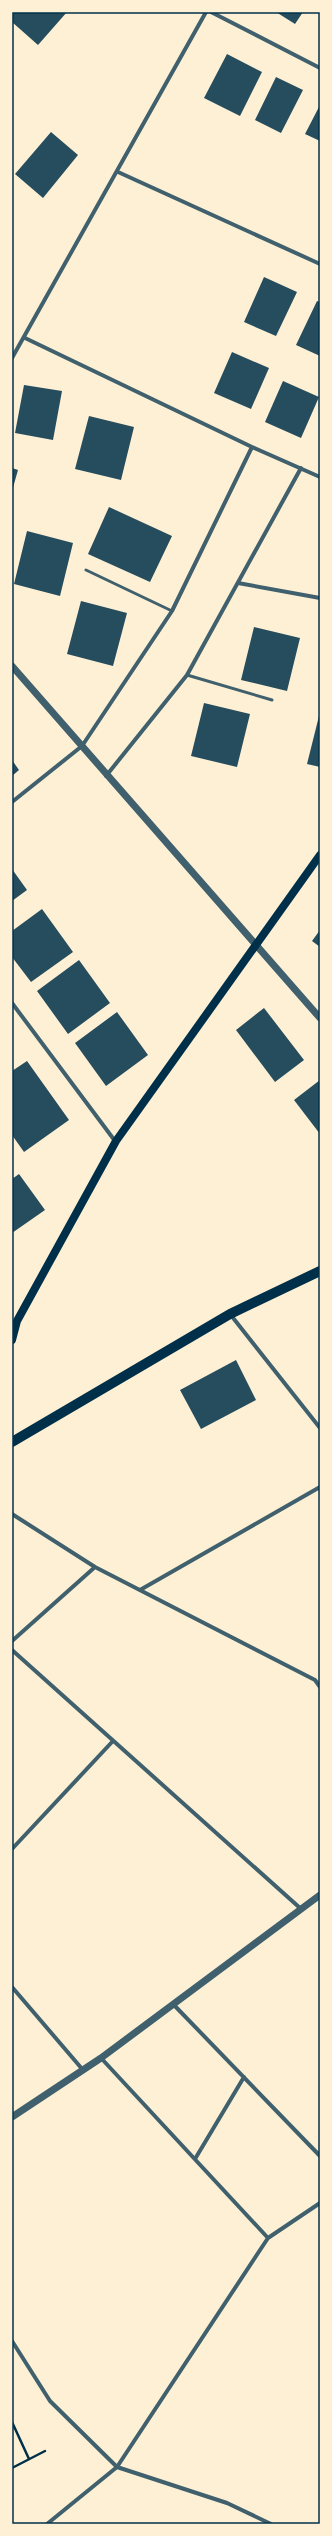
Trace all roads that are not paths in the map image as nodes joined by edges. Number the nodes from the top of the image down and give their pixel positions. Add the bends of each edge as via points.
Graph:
1 (206, 12) edge
2 (211, 12) edge
3 (320, 68) edge
4 (118, 172) junction
5 (320, 264) edge
6 (25, 338) junction
7 (12, 358) edge
8 (252, 447) junction
9 (300, 468) junction
10 (320, 476) edge
11 (86, 570) dead end
12 (238, 583) junction
13 (320, 598) edge
14 (172, 611) junction
15 (12, 666) edge
16 (187, 675) junction
17 (272, 700) dead end
18 (82, 746) junction
19 (106, 776) junction
20 (12, 802) edge
21 (320, 856) edge
22 (256, 946) junction
23 (12, 1003) edge
24 (320, 1018) edge
25 (116, 1141) junction
26 (320, 1271) edge
27 (230, 1314) junction
28 (15, 1318) edge
29 (12, 1340) edge
30 (320, 1428) edge
31 (12, 1442) edge
32 (320, 1488) edge
33 (12, 1514) edge
34 (95, 1567) junction
35 (140, 1590) junction
36 (12, 1641) edge
37 (12, 1650) edge
38 (320, 1687) edge
39 (112, 1742) junction
40 (12, 1849) edge
41 (320, 1895) edge
42 (300, 1908) junction
43 (12, 1987) edge
44 (173, 2004) junction
45 (101, 2058) junction
46 (83, 2070) junction
47 (244, 2077) junction
48 (12, 2117) edge
49 (320, 2156) edge
50 (195, 2159) junction
51 (320, 2203) edge
52 (268, 2238) junction
53 (12, 2341) edge
54 (117, 2467) junction
55 (48, 2524) edge
56 (271, 2524) edge

1 - 4 street
2 - 3 street
4 - 5 street
4 - 6 street
6 - 7 street
6 - 8 street
8 - 9 street
8 - 14 street
9 - 10 street
9 - 12 street
11 - 14 lane
12 - 13 street
12 - 16 street
14 - 18 street
15 - 18 street
16 - 17 lane
16 - 19 street
18 - 19 street
18 - 20 street
19 - 22 street
21 - 22 main road
22 - 24 street
22 - 25 main road
23 - 25 street
25 - 28 main road
26 - 27 main road
27 - 30 street
27 - 31 main road
28 - 29 main road
32 - 35 street
33 - 34 street
34 - 35 street
34 - 36 street
35 - 38 street via 315,1680
37 - 39 street
39 - 40 street
39 - 42 street
41 - 42 street
42 - 44 street
43 - 46 street
44 - 45 street
44 - 47 street
45 - 46 street
45 - 50 street
46 - 48 street
47 - 49 street
47 - 50 street
50 - 52 street
51 - 52 street
52 - 54 street
53 - 54 street via 50,2401
54 - 55 street
54 - 56 street via 227,2503

